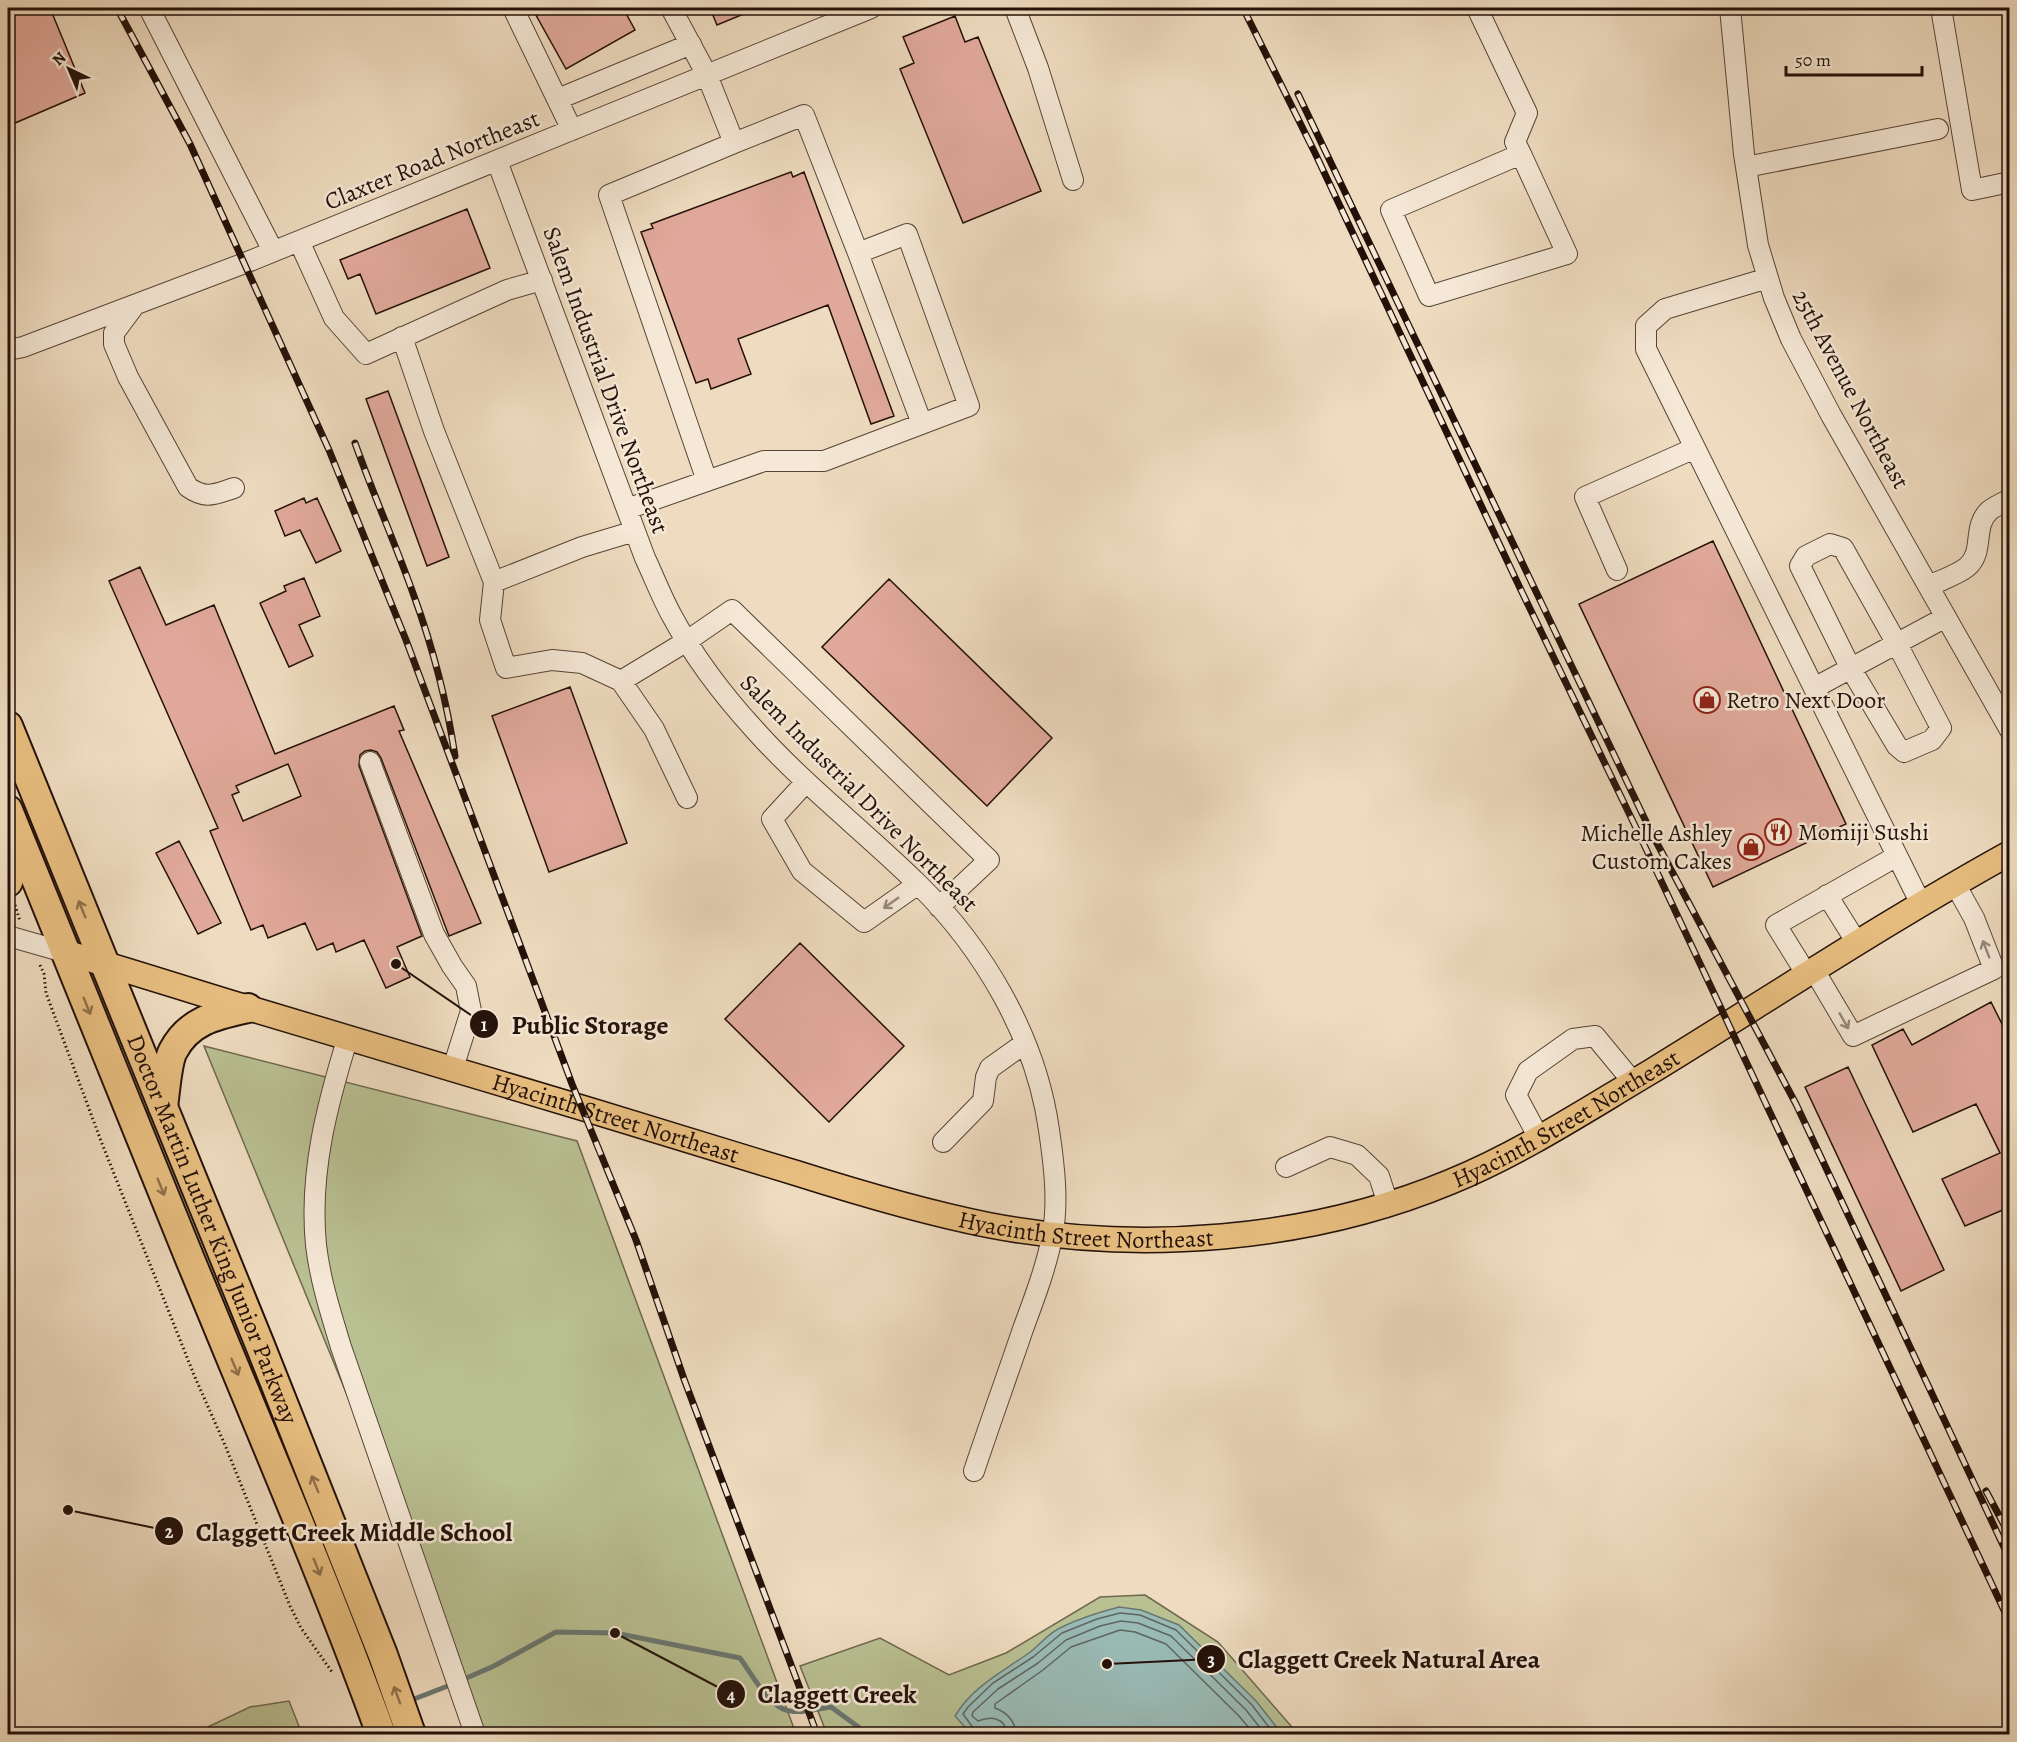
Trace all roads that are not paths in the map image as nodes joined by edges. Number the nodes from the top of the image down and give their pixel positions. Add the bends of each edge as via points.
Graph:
1 (149, 8) edge
2 (513, 8) edge
3 (670, 8) edge
4 (866, 8) edge
5 (1015, 8) edge
6 (1477, 8) edge
7 (1730, 8) edge
8 (1941, 8) edge
9 (691, 44) junction
10 (707, 75) junction
11 (558, 99) junction
12 (1938, 129) dead end
13 (572, 130) junction
14 (734, 143) junction
15 (1521, 154) junction
16 (497, 160) junction
17 (1746, 167) junction
18 (1073, 180) dead end
19 (2010, 182) edge
20 (299, 241) junction
21 (273, 251) junction
22 (858, 253) junction
23 (1768, 279) junction
24 (542, 280) junction
25 (135, 305) junction
26 (402, 338) junction
27 (8, 350) edge
28 (922, 424) junction
29 (1695, 448) junction
30 (707, 481) junction
31 (234, 488) dead end
32 (2010, 499) edge
33 (627, 509) junction
34 (635, 531) junction
35 (1617, 570) dead end
36 (494, 582) junction
37 (1929, 586) junction
38 (1946, 617) junction
39 (687, 641) junction
40 (1897, 644) junction
41 (1851, 669) junction
42 (621, 681) junction
43 (1814, 688) junction
44 (8, 726) edge
45 (2010, 730) edge
46 (370, 762) dead end
47 (806, 782) junction
48 (687, 798) dead end
49 (8, 810) edge
50 (19, 838) junction
51 (2010, 853) edge
52 (1897, 855) junction
53 (918, 884) junction
54 (1955, 884) junction
55 (10, 890) edge
56 (1827, 895) junction
57 (1921, 904) junction
58 (939, 907) junction
59 (8, 936) edge
60 (1857, 943) junction
61 (64, 952) junction
62 (104, 963) junction
63 (1810, 973) junction
64 (248, 1008) junction
65 (348, 1037) junction
66 (1025, 1043) junction
67 (453, 1068) junction
68 (1632, 1082) junction
69 (163, 1107) junction
70 (1539, 1138) junction
71 (943, 1142) dead end
72 (1286, 1167) dead end
73 (1388, 1204) junction
74 (1053, 1235) junction
75 (974, 1471) dead end
76 (381, 1734) edge
77 (411, 1734) edge
78 (475, 1734) edge

1 - 21 street
2 - 11 street
3 - 9 street
4 - 10 street, Claxter Road Northeast
5 - 18 street
6 - 15 street via 1527,113 1515,142
7 - 17 street, 25th Avenue Northeast
8 - 19 street via 1972,190
9 - 10 street
9 - 11 street
10 - 13 street, Claxter Road Northeast
10 - 14 street
11 - 13 street
12 - 17 street
13 - 16 street, Claxter Road Northeast
14 - 22 street via 804,115
14 - 30 street via 609,195
15 - 15 street via 1566,254 1429,296 1391,210
16 - 20 street, Claxter Road Northeast
16 - 24 street, Salem Industrial Drive Northeast
17 - 23 street, 25th Avenue Northeast via 1758,244
20 - 21 street, Claxter Road Northeast
20 - 26 street via 334,318 366,354
21 - 25 street, Claxter Road Northeast
22 - 28 street
22 - 28 street via 907,234 969,406
23 - 29 street via 1665,309 1646,326 1646,349
23 - 37 street, 25th Avenue Northeast via 1791,339 1830,415
24 - 26 street via 507,290
24 - 33 street, Salem Industrial Drive Northeast
25 - 27 street, Claxter Road Northeast
25 - 31 street via 114,333 114,344 188,487 198,494 211,495
26 - 36 street
28 - 30 street via 824,461 764,460
29 - 35 street via 1585,497
29 - 43 street
30 - 33 street
32 - 37 street via 1984,517 1979,528 1978,552 1967,567
33 - 34 street, Salem Industrial Drive Northeast
34 - 36 street
34 - 39 street, Salem Industrial Drive Northeast
36 - 42 street via 490,620 506,668 552,660 582,663
37 - 38 street, 25th Avenue Northeast
38 - 40 street
38 - 45 street, 25th Avenue Northeast
39 - 42 street
39 - 47 street, Salem Industrial Drive Northeast via 719,689
39 - 58 street via 732,610 988,860
40 - 41 street
40 - 41 street via 1941,728 1932,740 1904,752 1897,746
40 - 41 street via 1843,548 1830,544 1806,556 1800,566
41 - 43 street
42 - 48 street via 654,729
43 - 52 street
62 -> 44 highway, Doctor Martin Luther King Junior Parkway
46 - 67 street via 434,934 466,986 471,1011
47 - 53 street, Salem Industrial Drive Northeast
53 -> 47 street via 864,922 802,871 772,819
49 - 50 highway, Doctor Martin Luther King Junior Parkway
50 - 55 highway
50 - 61 highway, Doctor Martin Luther King Junior Parkway
51 - 54 main road, Hyacinth Street Northeast
52 - 56 street
52 - 57 street
53 - 58 street, Salem Industrial Drive Northeast
54 - 57 main road, Hyacinth Street Northeast
63 -> 54 street via 1853,1036 1994,969 1974,918
56 - 60 street
56 - 63 street via 1776,925
57 - 60 main road, Hyacinth Street Northeast
58 - 66 street, Salem Industrial Drive Northeast via 1000,990
59 - 61 street
60 - 63 main road, Hyacinth Street Northeast
61 - 62 main road, Hyacinth Street Northeast
61 -> 76 highway, Doctor Martin Luther King Junior Parkway via 296,1512 345,1669
62 - 64 main road, Hyacinth Street Northeast
62 - 69 highway, Doctor Martin Luther King Junior Parkway
63 - 68 main road, Hyacinth Street Northeast
64 - 65 main road, Hyacinth Street Northeast
64 - 69 highway via 208,1017 187,1031 172,1052
65 - 67 main road, Hyacinth Street Northeast
65 - 78 street via 320,1141 314,1199 316,1246 341,1347
66 - 71 street via 990,1068 983,1101
66 - 74 street, Salem Industrial Drive Northeast via 1040,1085 1048,1127 1055,1191
67 - 74 main road, Hyacinth Street Northeast via 868,1196 990,1226
68 - 70 main road, Hyacinth Street Northeast
68 - 70 street via 1595,1036 1573,1039 1528,1071 1516,1095
77 -> 69 highway, Doctor Martin Luther King Junior Parkway via 383,1655
70 - 73 main road, Hyacinth Street Northeast via 1449,1183
72 - 73 street via 1330,1147 1357,1155 1379,1176
73 - 74 main road, Hyacinth Street Northeast via 1334,1219 1225,1237 1176,1240
74 - 75 street, Salem Industrial Drive Northeast

